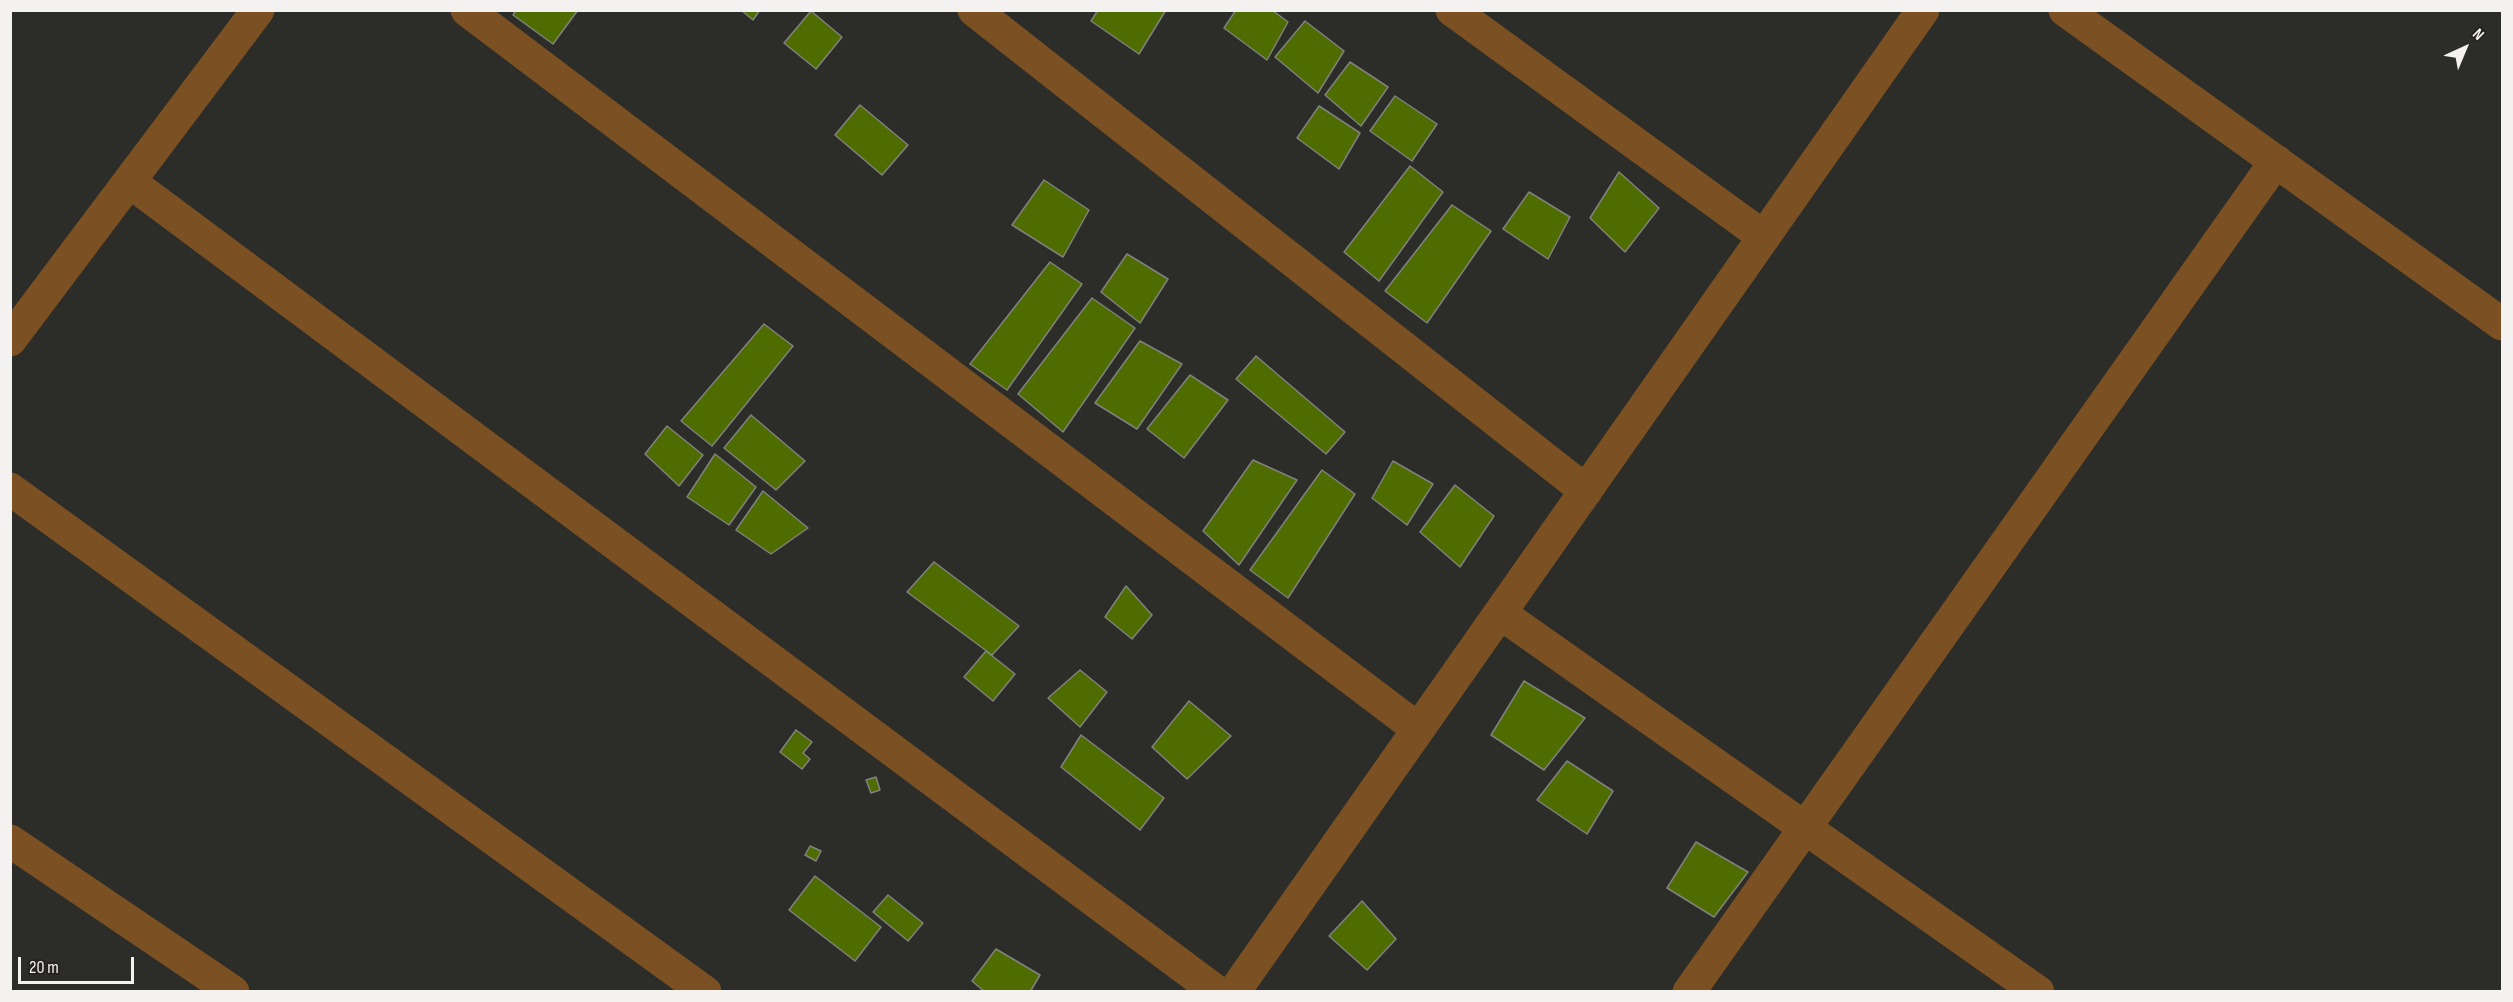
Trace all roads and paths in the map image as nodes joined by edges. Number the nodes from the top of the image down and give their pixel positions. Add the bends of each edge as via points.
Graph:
1 (258, 10) edge
2 (467, 10) edge
3 (974, 10) edge
4 (1452, 10) edge
5 (1923, 10) edge
6 (2065, 10) edge
7 (2276, 161) junction
8 (130, 182) junction
9 (1764, 237) junction
10 (2502, 324) edge
11 (10, 340) edge
12 (10, 489) edge
13 (1586, 491) junction
14 (1500, 613) junction
15 (1418, 729) junction
16 (1805, 828) junction
17 (13, 847) edge
18 (233, 992) edge
19 (705, 992) edge
20 (1217, 992) edge
21 (1234, 992) edge
22 (1689, 992) edge
23 (2038, 992) edge

1 - 8 street
2 - 15 street
3 - 13 street
4 - 9 street
5 - 9 street
6 - 7 street
7 - 10 street
7 - 16 street
8 - 11 street
8 - 20 street
9 - 13 street
12 - 19 street
13 - 14 street
14 - 15 street
14 - 16 street
15 - 21 street
16 - 22 street
16 - 23 street
17 - 18 street

